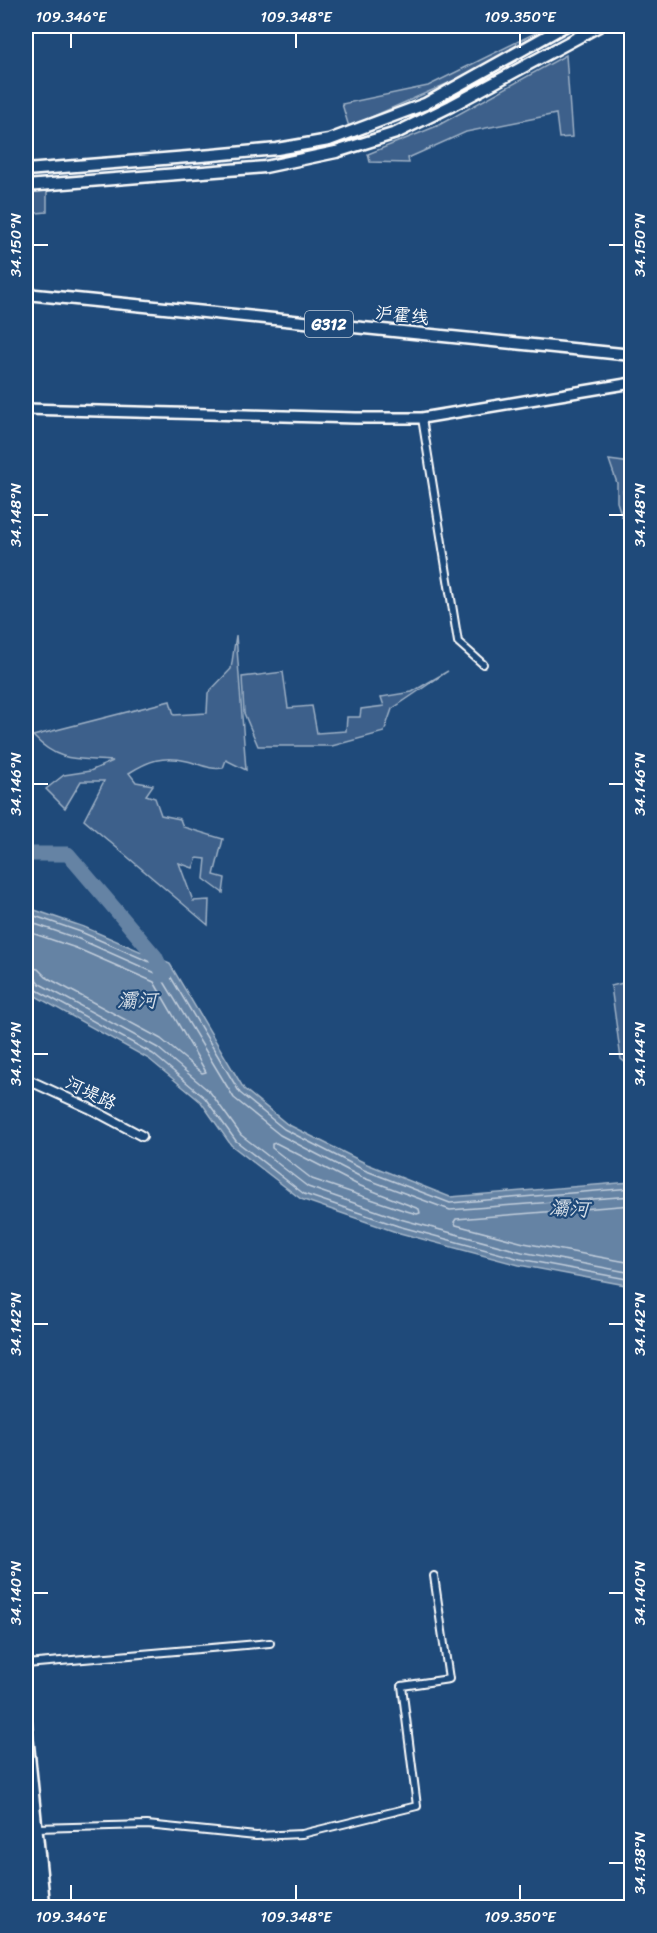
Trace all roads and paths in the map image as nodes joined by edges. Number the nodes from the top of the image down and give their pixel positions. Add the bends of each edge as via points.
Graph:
1 (566, 26) edge
2 (599, 26) edge
3 (26, 171) edge
4 (26, 186) edge
5 (26, 294) edge
6 (632, 355) edge
7 (632, 383) edge
8 (26, 409) edge
9 (422, 418) junction
10 (483, 664) dead end
11 (26, 1079) edge
12 (142, 1136) dead end
13 (434, 1576) dead end
14 (270, 1643) dead end
15 (26, 1664) edge
16 (26, 1720) edge
17 (26, 1789) edge
18 (36, 1828) junction
19 (39, 1908) edge
20 (45, 1908) edge

1 - 3 highway via 424,104 329,140 223,154
2 - 4 highway via 396,133 336,152 266,167
5 - 6 highway, 沪霍线 / G312
7 - 9 main road
8 - 9 main road
9 - 10 street via 458,642
11 - 12 street, 河堤路
13 - 18 street via 449,1679 402,1686 417,1806 302,1834 256,1836 147,1825
14 - 15 street
16 - 18 main road
17 - 19 main road
18 - 20 main road

